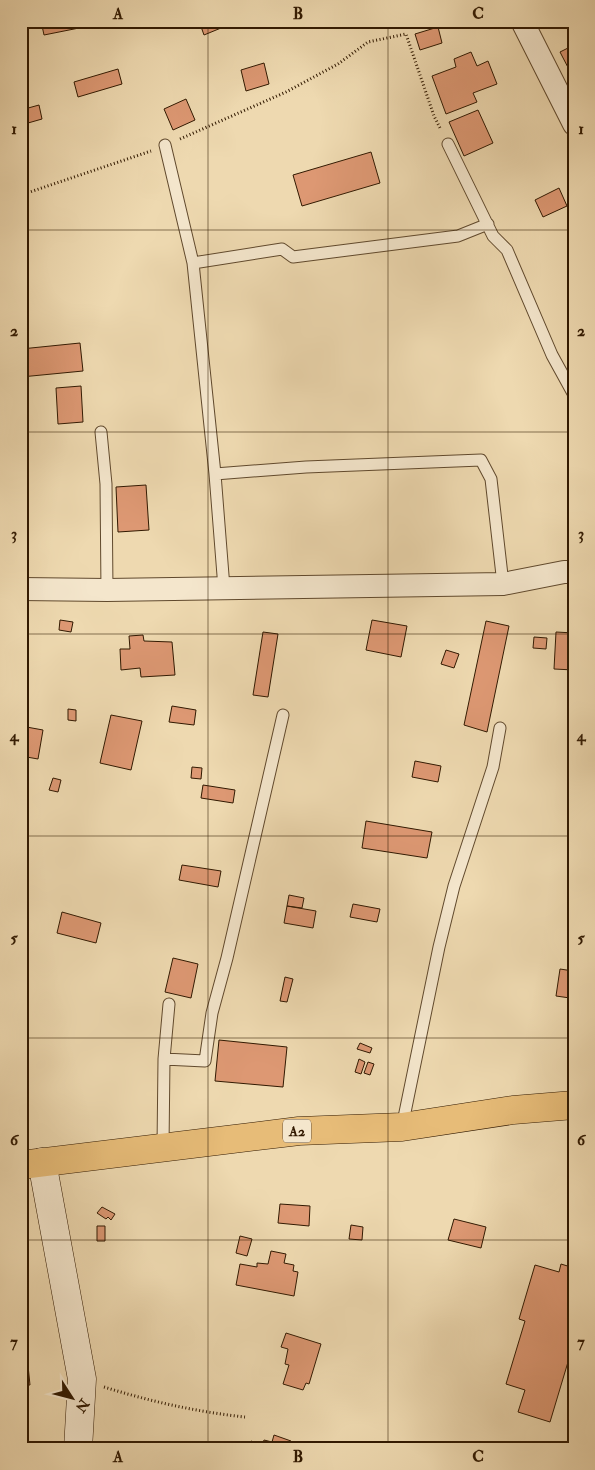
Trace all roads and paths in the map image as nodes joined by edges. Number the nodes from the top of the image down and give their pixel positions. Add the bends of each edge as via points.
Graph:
1 (522, 21) edge
2 (574, 124) edge
3 (448, 144) joint
4 (165, 146) junction
5 (21, 195) edge
6 (488, 224) junction
7 (193, 263) junction
8 (574, 396) edge
9 (101, 432) dead end
10 (215, 474) junction
11 (574, 572) edge
12 (503, 584) junction
13 (224, 588) junction
14 (21, 589) edge
15 (107, 590) junction
16 (283, 715) dead end
17 (500, 728) dead end
18 (169, 1004) dead end
19 (164, 1059) junction
20 (574, 1104) edge
21 (402, 1126) junction
22 (163, 1147) junction
23 (32, 1163) edge
24 (82, 1380) junction
25 (245, 1417) dead end
26 (78, 1449) edge

1 - 2 street
3 - 4 path via 434,116 406,34 368,42 338,64 286,92
3 - 6 lane
4 - 5 path
4 - 7 lane
6 - 7 lane via 458,236 293,257 282,249
6 - 8 lane via 507,250 552,356
7 - 10 lane
9 - 15 lane via 106,484
10 - 12 lane via 481,460 491,479
10 - 13 lane
11 - 12 street
12 - 13 street
13 - 15 street
14 - 15 street
16 - 19 lane via 212,1013 205,1061
17 - 21 lane via 493,767 454,886 441,938
18 - 19 lane
19 - 22 lane
20 - 21 main road, A2
21 - 22 main road, A2 via 299,1131
22 - 23 main road, A2
23 - 24 main road
24 - 25 path via 131,1395
24 - 26 main road

